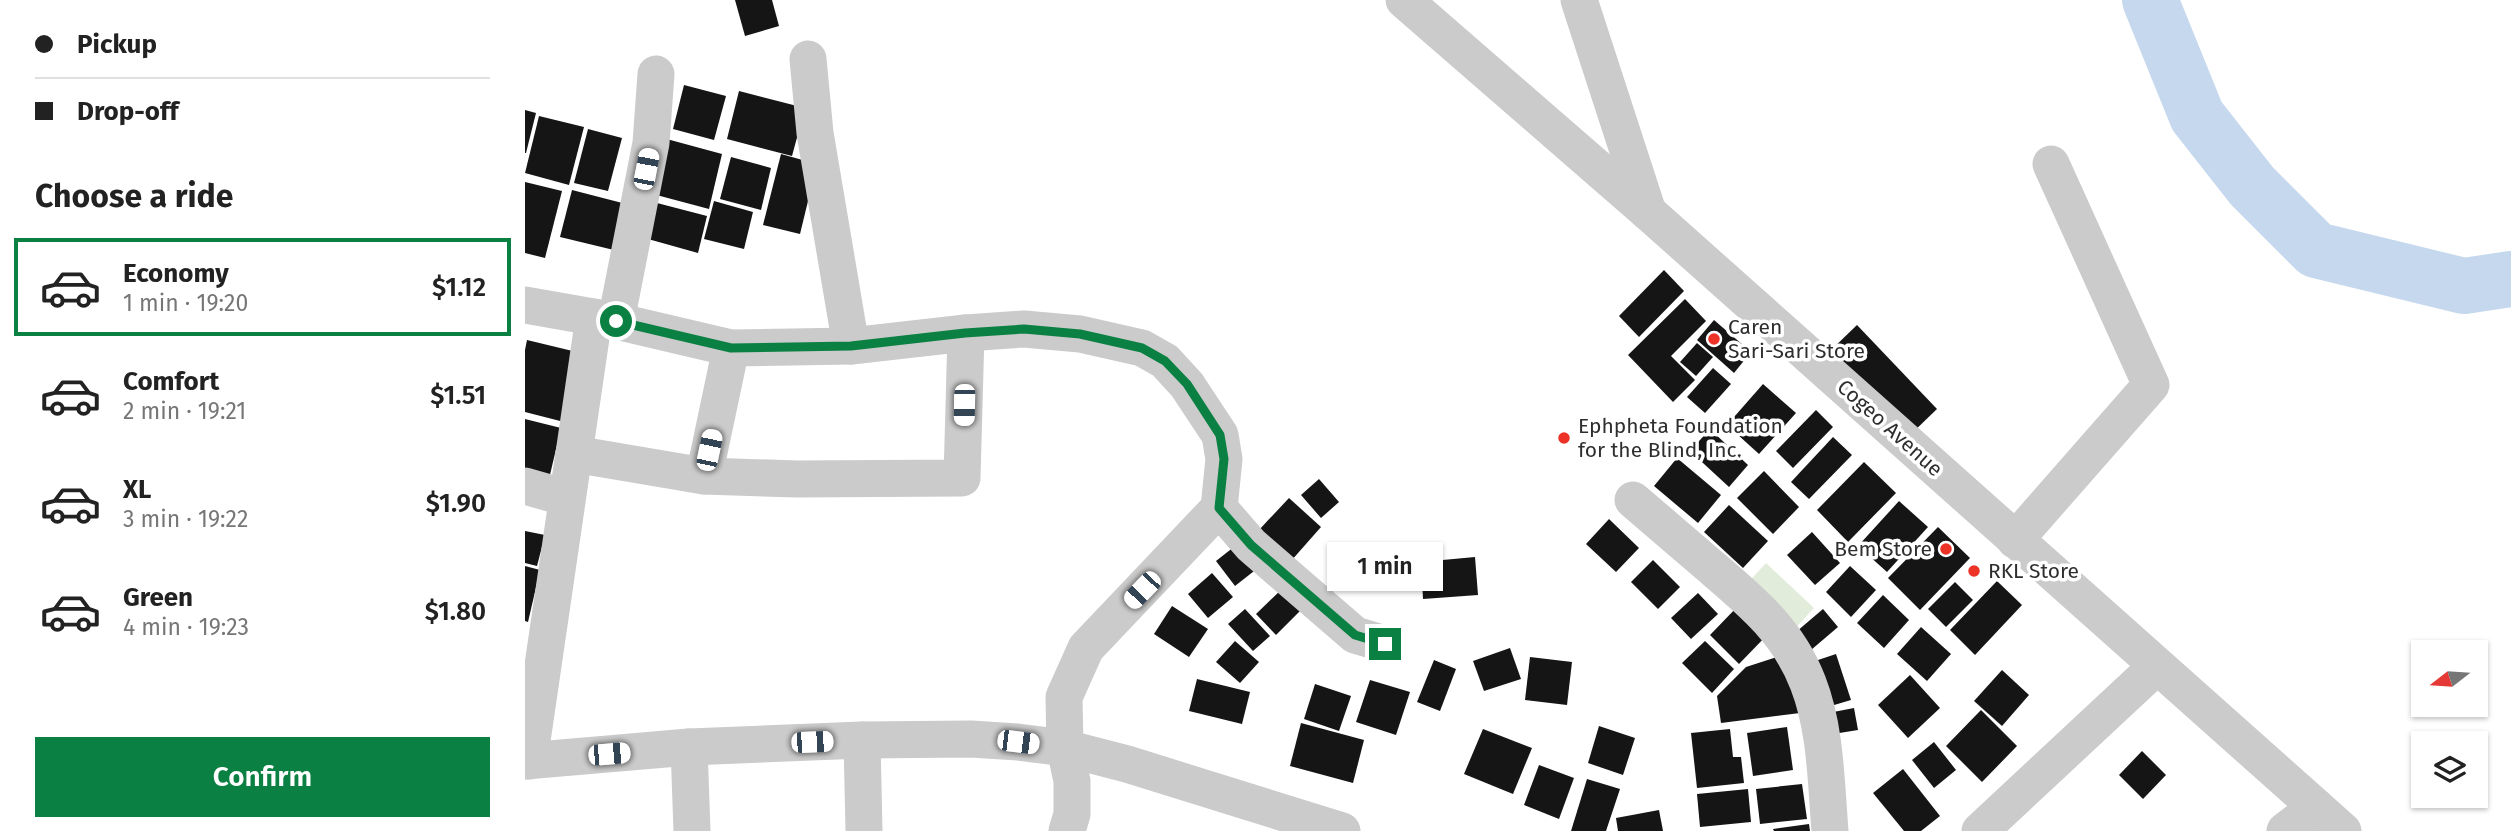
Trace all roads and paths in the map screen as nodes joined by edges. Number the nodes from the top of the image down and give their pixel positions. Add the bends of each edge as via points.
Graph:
1 (1404, 0) edge
2 (1579, 0) edge
3 (808, 59) dead end
4 (656, 74) dead end
5 (2051, 164) dead end
6 (1648, 212) junction
7 (525, 305) edge
8 (605, 319) junction
9 (965, 333) junction
10 (851, 346) junction
11 (731, 348) junction
12 (574, 454) junction
13 (703, 476) junction
14 (525, 486) edge
15 (568, 498) junction
16 (1633, 500) dead end
17 (1219, 508) junction
18 (2015, 540) junction
19 (1385, 644) dead end
20 (2157, 666) junction
21 (862, 740) junction
22 (689, 747) junction
23 (1065, 748) junction
24 (527, 761) edge
25 (2315, 807) junction
26 (692, 831) edge
27 (865, 831) edge
28 (1067, 831) edge
29 (1342, 831) edge
30 (1830, 831) edge
31 (1980, 831) edge
32 (2285, 831) edge
33 (2343, 831) edge

1 - 6 street, Cogeo Avenue
2 - 6 street
3 - 10 street via 815,133
4 - 8 street via 651,143
5 - 18 street via 2151,385
6 - 18 street, Cogeo Avenue
7 - 8 street
8 - 11 street
8 - 12 street
9 - 10 street
9 - 13 street via 962,478
9 - 17 street via 1024,329 1080,334 1142,348 1165,361 1187,384 1220,435 1224,459
10 - 11 street
11 - 13 street
12 - 13 street
12 - 15 street
14 - 15 street
15 - 24 street
16 - 30 street via 1763,611 1796,657 1818,720
17 - 19 street via 1251,545 1355,635
17 - 23 street via 1086,649 1064,696
18 - 20 street, Cogeo Avenue
20 - 25 street, Cogeo Avenue
20 - 31 street
21 - 22 street
21 - 23 street via 971,739
21 - 27 street
22 - 24 street
22 - 26 street
23 - 28 street via 1072,781
23 - 29 street
25 - 32 street
25 - 33 street, Cogeo Avenue

